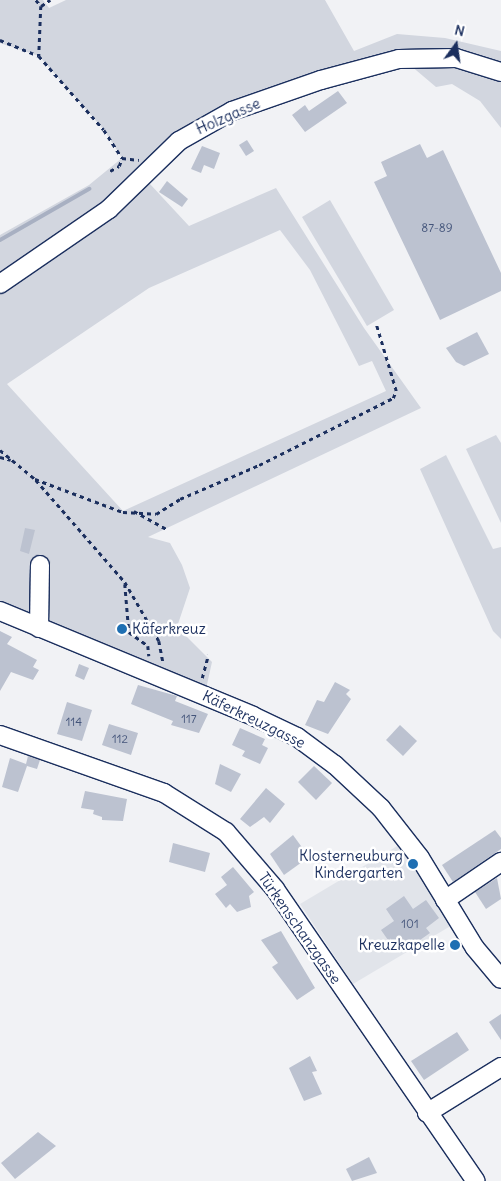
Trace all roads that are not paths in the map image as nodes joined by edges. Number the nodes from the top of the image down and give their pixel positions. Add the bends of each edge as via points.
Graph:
1 (501, 72) edge
2 (0, 284) edge
3 (40, 565) dead end
4 (0, 611) edge
5 (39, 628) junction
6 (0, 735) edge
7 (501, 862) edge
8 (445, 900) junction
9 (501, 979) edge
10 (501, 1067) edge
11 (427, 1113) junction
12 (476, 1181) edge

1 - 2 street, Holzgasse via 456,58 399,59 321,80 232,111 179,141 108,209
3 - 5 street
4 - 5 street, Käferkreuzgasse
5 - 8 street, Käferkreuzgasse via 199,692 297,737 336,765 381,808
6 - 11 street, Türkenschanzgasse via 164,793 226,832 275,889
7 - 8 street
8 - 9 street, Käferkreuzgasse via 475,948
10 - 11 street
11 - 12 street, Türkenschanzgasse

